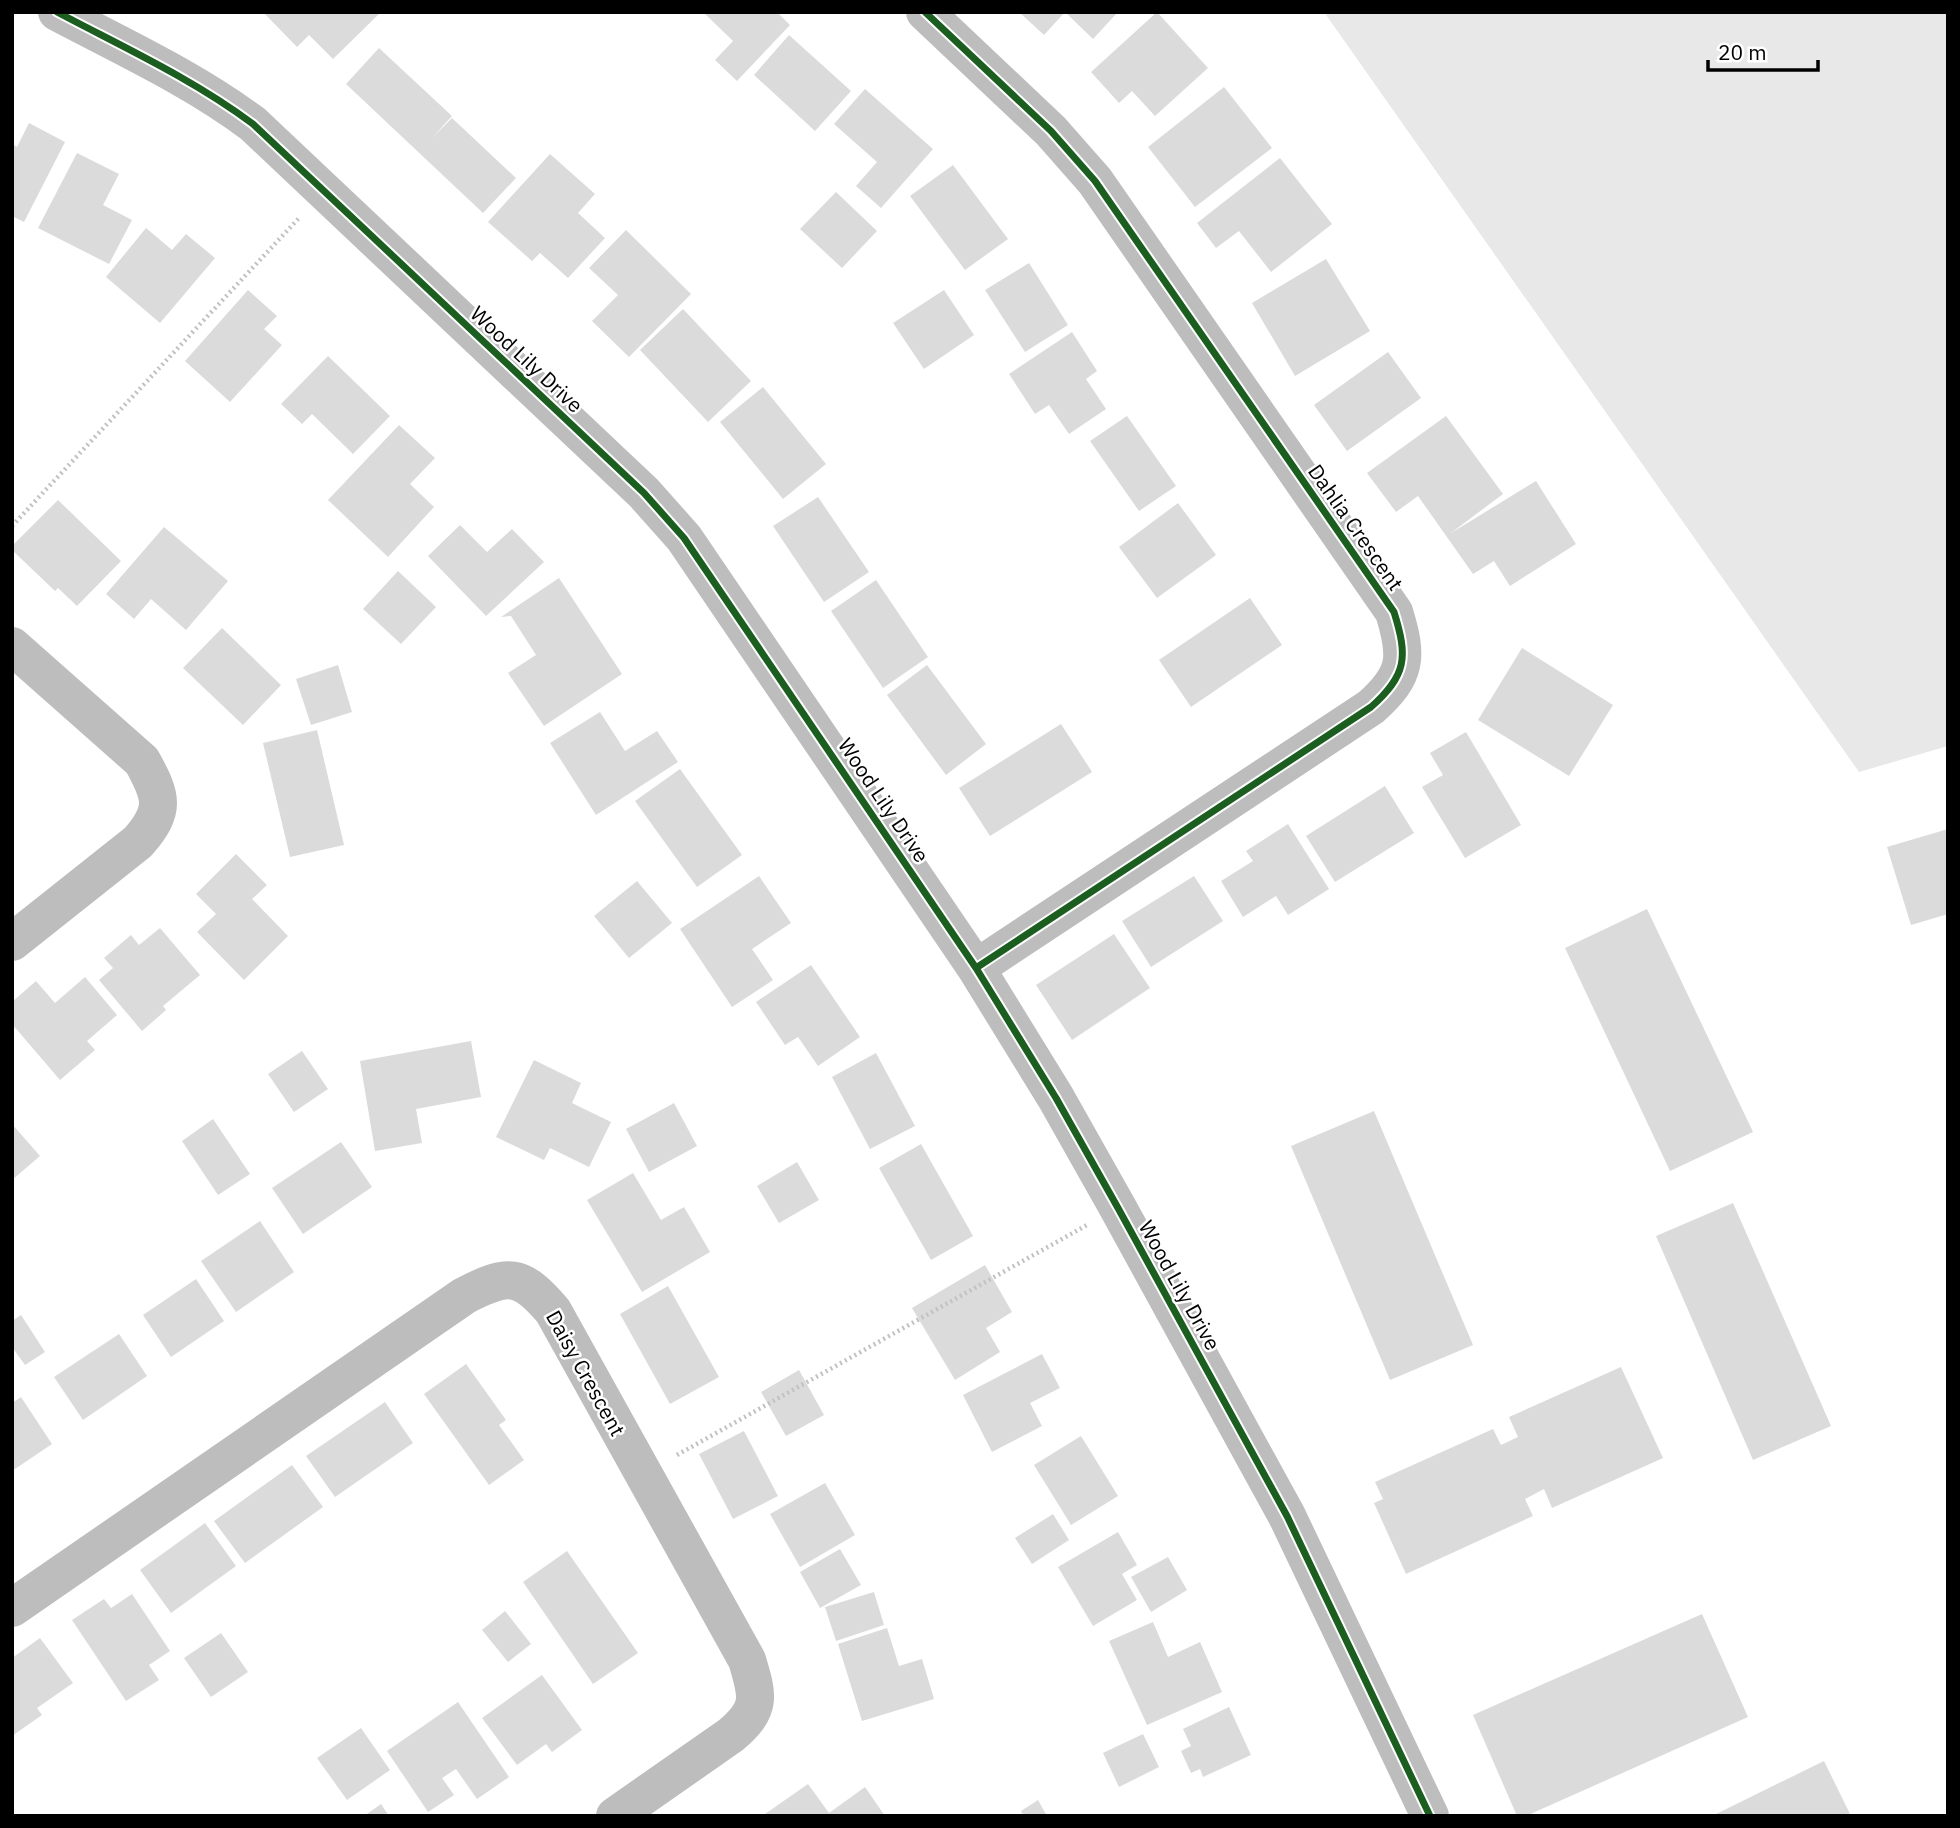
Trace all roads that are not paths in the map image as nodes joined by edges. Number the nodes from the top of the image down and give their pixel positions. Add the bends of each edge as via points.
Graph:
1 (57, 12) edge
2 (925, 12) edge
3 (12, 646) edge
4 (12, 942) edge
5 (976, 968) junction
6 (12, 1608) edge
7 (615, 1816) edge
8 (1430, 1816) edge

1 - 5 street, Wood Lily Drive via 225,103 253,124 644,493 684,538
2 - 5 street, Dahlia Crescent via 1051,131 1095,181 1394,612 1402,639 1402,664 1391,690 1371,707
3 - 4 street via 142,761 155,784 159,804 153,825 138,842
5 - 8 street, Wood Lily Drive via 1118,1208 1287,1516
6 - 7 street, Daisy Crescent via 453,1304 489,1283 514,1279 536,1291 553,1311 747,1660 754,1682 755,1704 746,1722

